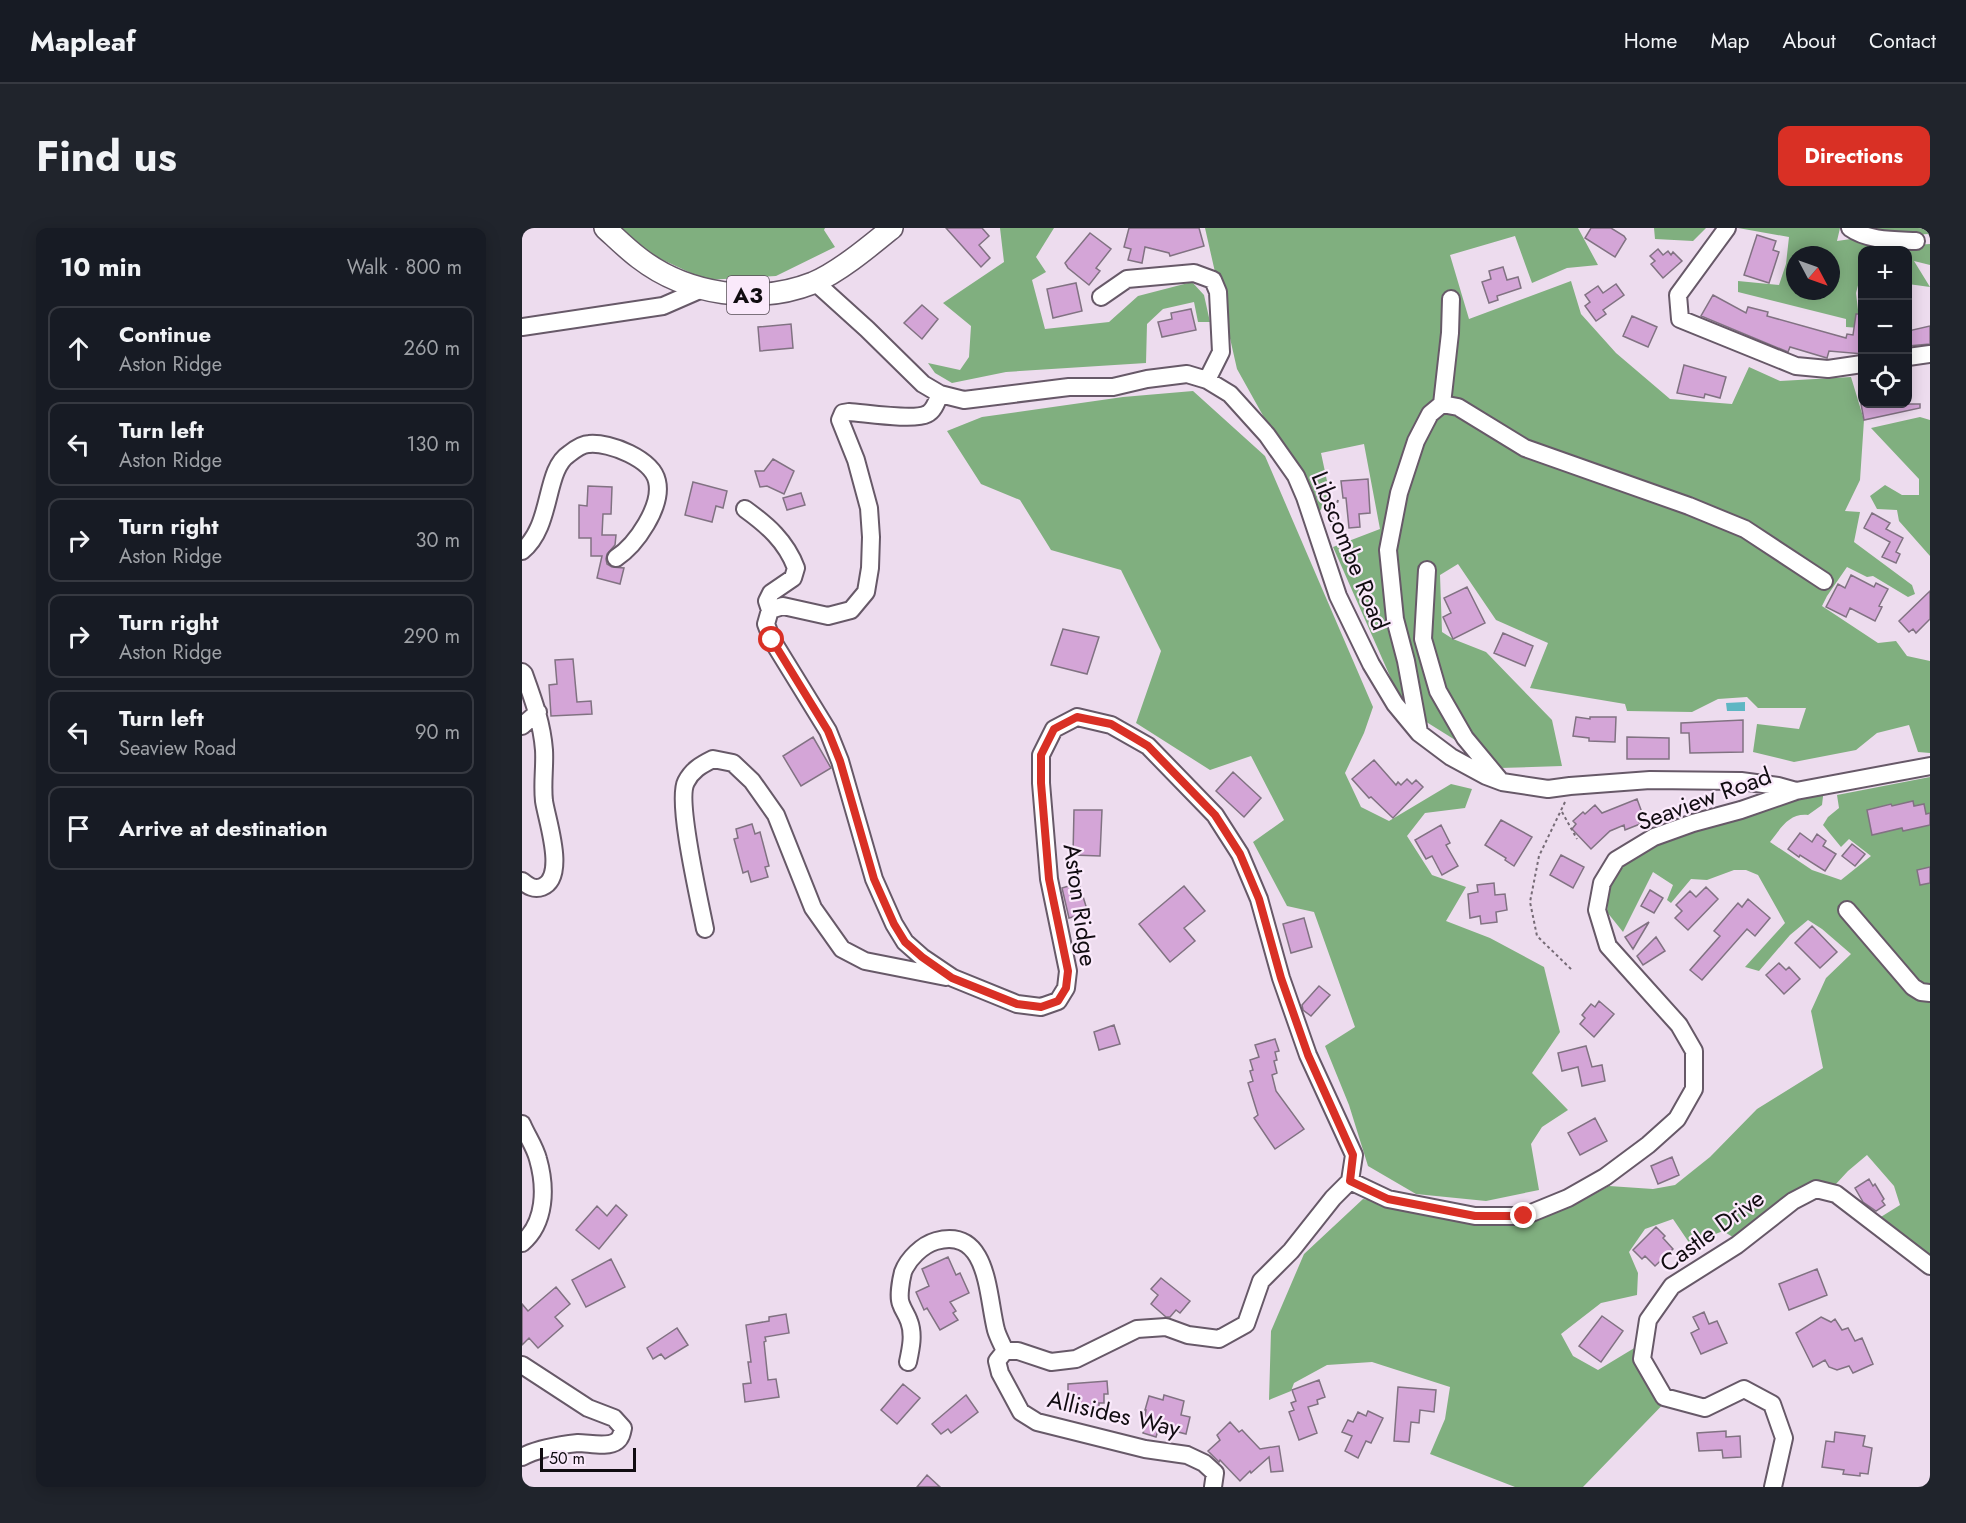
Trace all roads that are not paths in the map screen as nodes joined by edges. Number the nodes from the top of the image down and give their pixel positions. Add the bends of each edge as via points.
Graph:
1 (605, 228) edge
2 (892, 228) edge
3 (1727, 228) edge
4 (1850, 228) edge
5 (1916, 241) dead end
6 (1881, 245) edge
7 (815, 282) junction
8 (702, 289) junction
9 (1101, 297) dead end
10 (1451, 299) dead end
11 (522, 327) edge
12 (1930, 354) edge
13 (1912, 356) edge
14 (1858, 365) edge
15 (1208, 380) junction
16 (940, 394) junction
17 (1442, 404) junction
18 (745, 509) dead end
19 (522, 551) edge
20 (616, 558) dead end
21 (1426, 570) dead end
22 (1824, 581) dead end
23 (770, 610) junction
24 (522, 672) edge
25 (538, 712) junction
26 (522, 726) edge
27 (1419, 733) junction
28 (1930, 766) edge
29 (1502, 782) junction
30 (1796, 791) junction
31 (522, 881) edge
32 (1847, 910) dead end
33 (705, 929) dead end
34 (952, 978) junction
35 (1930, 993) edge
36 (522, 1124) edge
37 (1350, 1181) junction
38 (522, 1243) edge
39 (1930, 1266) edge
40 (1005, 1351) junction
41 (908, 1362) dead end
42 (522, 1365) edge
43 (522, 1457) edge
44 (1213, 1487) edge
45 (1773, 1487) edge

1 - 8 main road, A3 via 640,259 672,278
2 - 7 main road, A3
3 - 14 street via 1678,295 1680,319 1796,366 1828,369
4 - 6 street
5 - 6 street
7 - 8 main road, A3 via 785,292 753,296
7 - 16 street, Libscombe Road via 923,384
8 - 11 street via 663,306
9 - 15 street via 1127,279 1194,273 1212,280 1218,292 1221,351
10 - 17 street
12 - 13 street
15 - 16 street, Libscombe Road via 1187,374 1113,387 1069,387 964,400
15 - 27 street, Libscombe Road via 1230,394 1267,435 1296,476 1338,596 1383,684
16 - 23 street via 926,414 843,413 840,420 869,508 871,557 866,592 851,610 828,615 783,606
17 - 22 street via 1458,407 1525,448 1745,529
17 - 27 street via 1430,414 1416,441 1399,493 1388,550 1395,619
18 - 23 street via 783,542 796,568 793,578 771,592 767,601
19 - 20 street via 540,527 558,465 566,455 587,444 615,446 651,467 657,481 658,501 627,551
21 - 29 street via 1424,639 1438,691 1465,738
23 - 34 street, Aston Ridge via 766,624 772,640 828,731 840,761 874,879 894,924 905,942
24 - 25 street
25 - 26 street
25 - 31 street via 544,799 555,872 548,884 540,888
27 - 29 street, Libscombe Road via 1451,757
28 - 30 street, Seaview Road
29 - 30 street, Libscombe Road via 1548,789 1650,780 1741,781
30 - 37 street, Seaview Road via 1654,837 1616,860 1602,883 1597,910 1608,946 1679,1024 1694,1051 1694,1089 1677,1119 1648,1145 1569,1198 1524,1216 1475,1216 1388,1199
32 - 35 street via 1913,987
33 - 34 street via 685,824 684,785 695,768 713,759 733,763 752,781 776,815 813,908 842,949 865,961
34 - 37 street, Aston Ridge via 1017,1004 1041,1007 1058,1001 1066,988 1068,971 1049,879 1041,755 1054,729 1077,717 1111,724 1148,746 1178,776 1215,815 1240,854 1259,899 1308,1055 1353,1155
36 - 38 street via 538,1158 543,1189 539,1219
37 - 40 street, Allisides Way via 1260,1281 1246,1324 1219,1339 1166,1328 1137,1329 1076,1359 1052,1362
39 - 45 street, Castle Drive via 1836,1194 1816,1189 1672,1286 1648,1320 1642,1359 1664,1397 1706,1408 1743,1389 1772,1404 1784,1438
40 - 41 street via 996,1333 985,1273 977,1255 966,1243 952,1239 933,1242 914,1255 903,1273 900,1302 910,1322 912,1343
40 - 44 street, Allisides Way via 997,1361 1000,1373 1021,1412 1037,1422 1145,1449 1187,1455 1215,1473
42 - 43 street via 588,1408 614,1418 623,1428 618,1441 610,1444 578,1443

